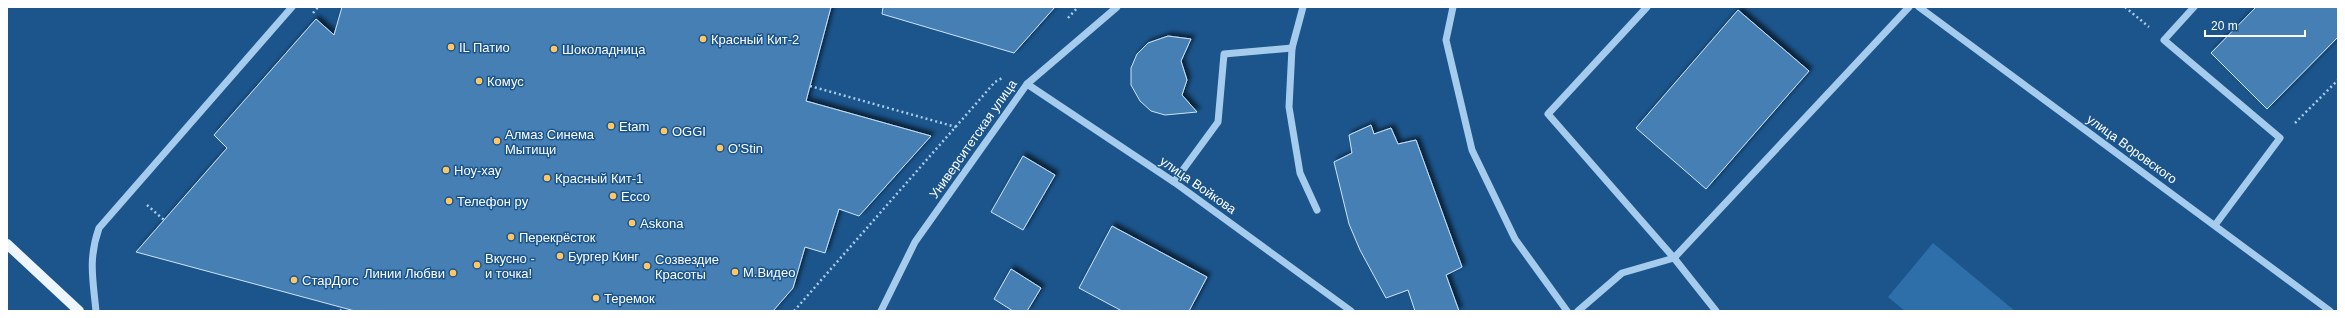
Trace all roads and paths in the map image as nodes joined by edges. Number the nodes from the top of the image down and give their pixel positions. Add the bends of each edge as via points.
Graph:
1 (292, 7) edge
2 (1078, 7) edge
3 (1117, 7) edge
4 (1303, 7) edge
5 (1453, 7) edge
6 (1647, 7) edge
7 (1909, 7) edge
8 (1919, 7) edge
9 (2125, 7) edge
10 (2194, 7) edge
11 (1064, 23) dead end
12 (2164, 40) junction
13 (1292, 48) junction
14 (1006, 75) dead end
15 (2338, 80) edge
16 (1027, 84) junction
17 (810, 86) dead end
18 (956, 127) junction
19 (2280, 138) junction
20 (1174, 182) junction
21 (146, 205) dead end
22 (1317, 210) dead end
23 (164, 220) dead end
24 (2215, 226) junction
25 (7, 244) edge
26 (1674, 258) junction
27 (344, 308) dead end
28 (2325, 309) edge
29 (79, 311) edge
30 (96, 311) edge
31 (340, 311) edge
32 (794, 311) edge
33 (881, 311) edge
34 (1351, 311) edge
35 (1567, 311) edge
36 (1578, 311) edge
37 (1716, 311) edge

1 - 30 street via 99,228 92,247 91,266
2 - 11 path
3 - 16 street, Университетская улица
4 - 13 street
5 - 35 street via 1446,40 1472,150 1515,239
6 - 26 street via 1548,114
7 - 26 street
8 - 24 street, улица Воровского
9 - 12 path
10 - 12 street
12 - 19 street
13 - 20 street via 1224,54 1218,122
13 - 22 street via 1289,107 1300,173
14 - 18 path via 995,82
15 - 19 path
16 - 20 street, улица Войкова
16 - 33 street, Университетская улица via 915,242
17 - 18 path
18 - 32 path
19 - 24 street
20 - 34 street, улица Войкова
21 - 23 path
24 - 28 street, улица Воровского
25 - 29 main road
26 - 36 street via 1622,273
26 - 37 street
27 - 31 path

